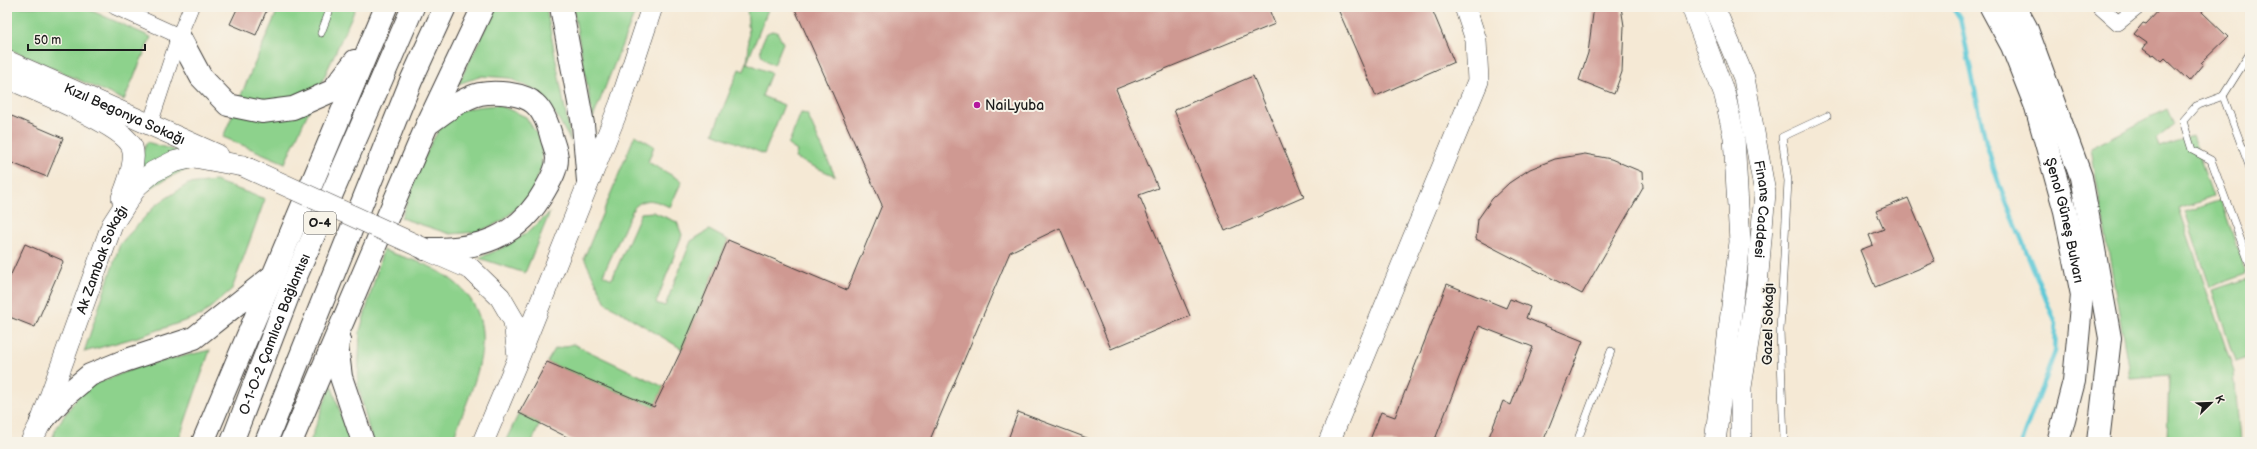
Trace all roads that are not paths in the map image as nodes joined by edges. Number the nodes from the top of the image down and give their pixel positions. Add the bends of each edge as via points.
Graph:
1 (115, 7) edge
2 (191, 7) edge
3 (331, 7) edge
4 (386, 7) edge
5 (413, 7) edge
6 (445, 7) edge
7 (483, 7) edge
8 (561, 7) edge
9 (652, 7) edge
10 (1465, 7) edge
11 (1692, 7) edge
12 (1714, 7) edge
13 (1991, 7) edge
14 (2015, 7) edge
15 (2100, 7) edge
16 (2138, 7) edge
17 (321, 33) dead end
18 (179, 36) junction
19 (374, 37) junction
20 (2250, 52) edge
21 (7, 61) edge
22 (7, 78) edge
23 (2223, 96) junction
24 (1827, 116) dead end
25 (150, 124) junction
26 (427, 125) junction
27 (243, 166) junction
28 (2250, 168) edge
29 (588, 181) junction
30 (2085, 201) junction
31 (2067, 221) junction
32 (112, 225) junction
33 (425, 249) junction
34 (2250, 265) edge
35 (272, 276) junction
36 (346, 318) junction
37 (1611, 351) dead end
38 (518, 359) junction
39 (41, 422) junction
40 (31, 442) edge
41 (203, 442) edge
42 (232, 442) edge
43 (266, 442) edge
44 (291, 442) edge
45 (363, 442) edge
46 (482, 442) edge
47 (1329, 442) edge
48 (1577, 442) edge
49 (1715, 442) edge
50 (1741, 442) edge
51 (1784, 442) edge
52 (2058, 442) edge
53 (2098, 442) edge

1 - 18 street
2 - 18 street
3 - 17 lane
4 - 19 main road
5 - 42 main road, O-1-O-2 Çamlıca Bağlantısı / O-4 via 291,288
6 - 43 main road, O-4 via 412,81
7 - 26 main road
8 - 29 main road via 584,124
9 - 29 main road via 620,104
10 - 47 main road via 1476,40 1478,81
11 - 49 main road, Finans Caddesi via 1724,96 1734,137 1740,242
12 - 50 main road, Finans Caddesi via 1744,78 1765,193 1757,285 1741,387
13 - 31 main road via 2012,46 2017,84 2052,192 2055,213 2061,221
14 - 30 main road, Şenol Güneş Bulvarı via 2026,27 2081,177
15 - 16 street via 2118,23
18 - 19 main road via 201,77 228,105 262,112 293,108 332,91
18 - 25 street
19 - 35 main road
20 - 23 lane
21 - 25 main road, Kızıl Begonya Sokağı
22 - 32 main road, Kızıl Begonya Sokağı via 118,131 132,147 132,171
23 - 28 lane
23 - 34 lane via 2196,106 2183,121 2192,150 2211,160
24 - 51 lane, Gazel Sokağı via 1782,137 1788,181 1780,330
25 - 27 main road, Kızıl Begonya Sokağı
26 - 33 main road via 457,104 480,94 508,92 535,103 548,124 557,159 552,176 535,209 519,224 477,245 454,250
26 - 36 main road
27 - 32 main road, Ak Zambak Sokağı via 194,157 173,162 153,172 136,186
27 - 33 main road, bridge
29 - 38 main road
30 - 31 main road via 2078,214
30 - 53 main road, Şenol Güneş Bulvarı via 2110,338
31 - 52 main road, Şenol Güneş Bulvarı via 2082,295 2074,381
32 - 39 main road, Ak Zambak Sokağı
33 - 38 main road via 471,269 500,297 514,321
35 - 39 main road via 194,338 90,375 66,395
35 - 41 main road
36 - 44 main road
36 - 45 main road via 337,345 341,377
37 - 48 lane
38 - 46 main road
39 - 40 main road, Ak Zambak Sokağı

